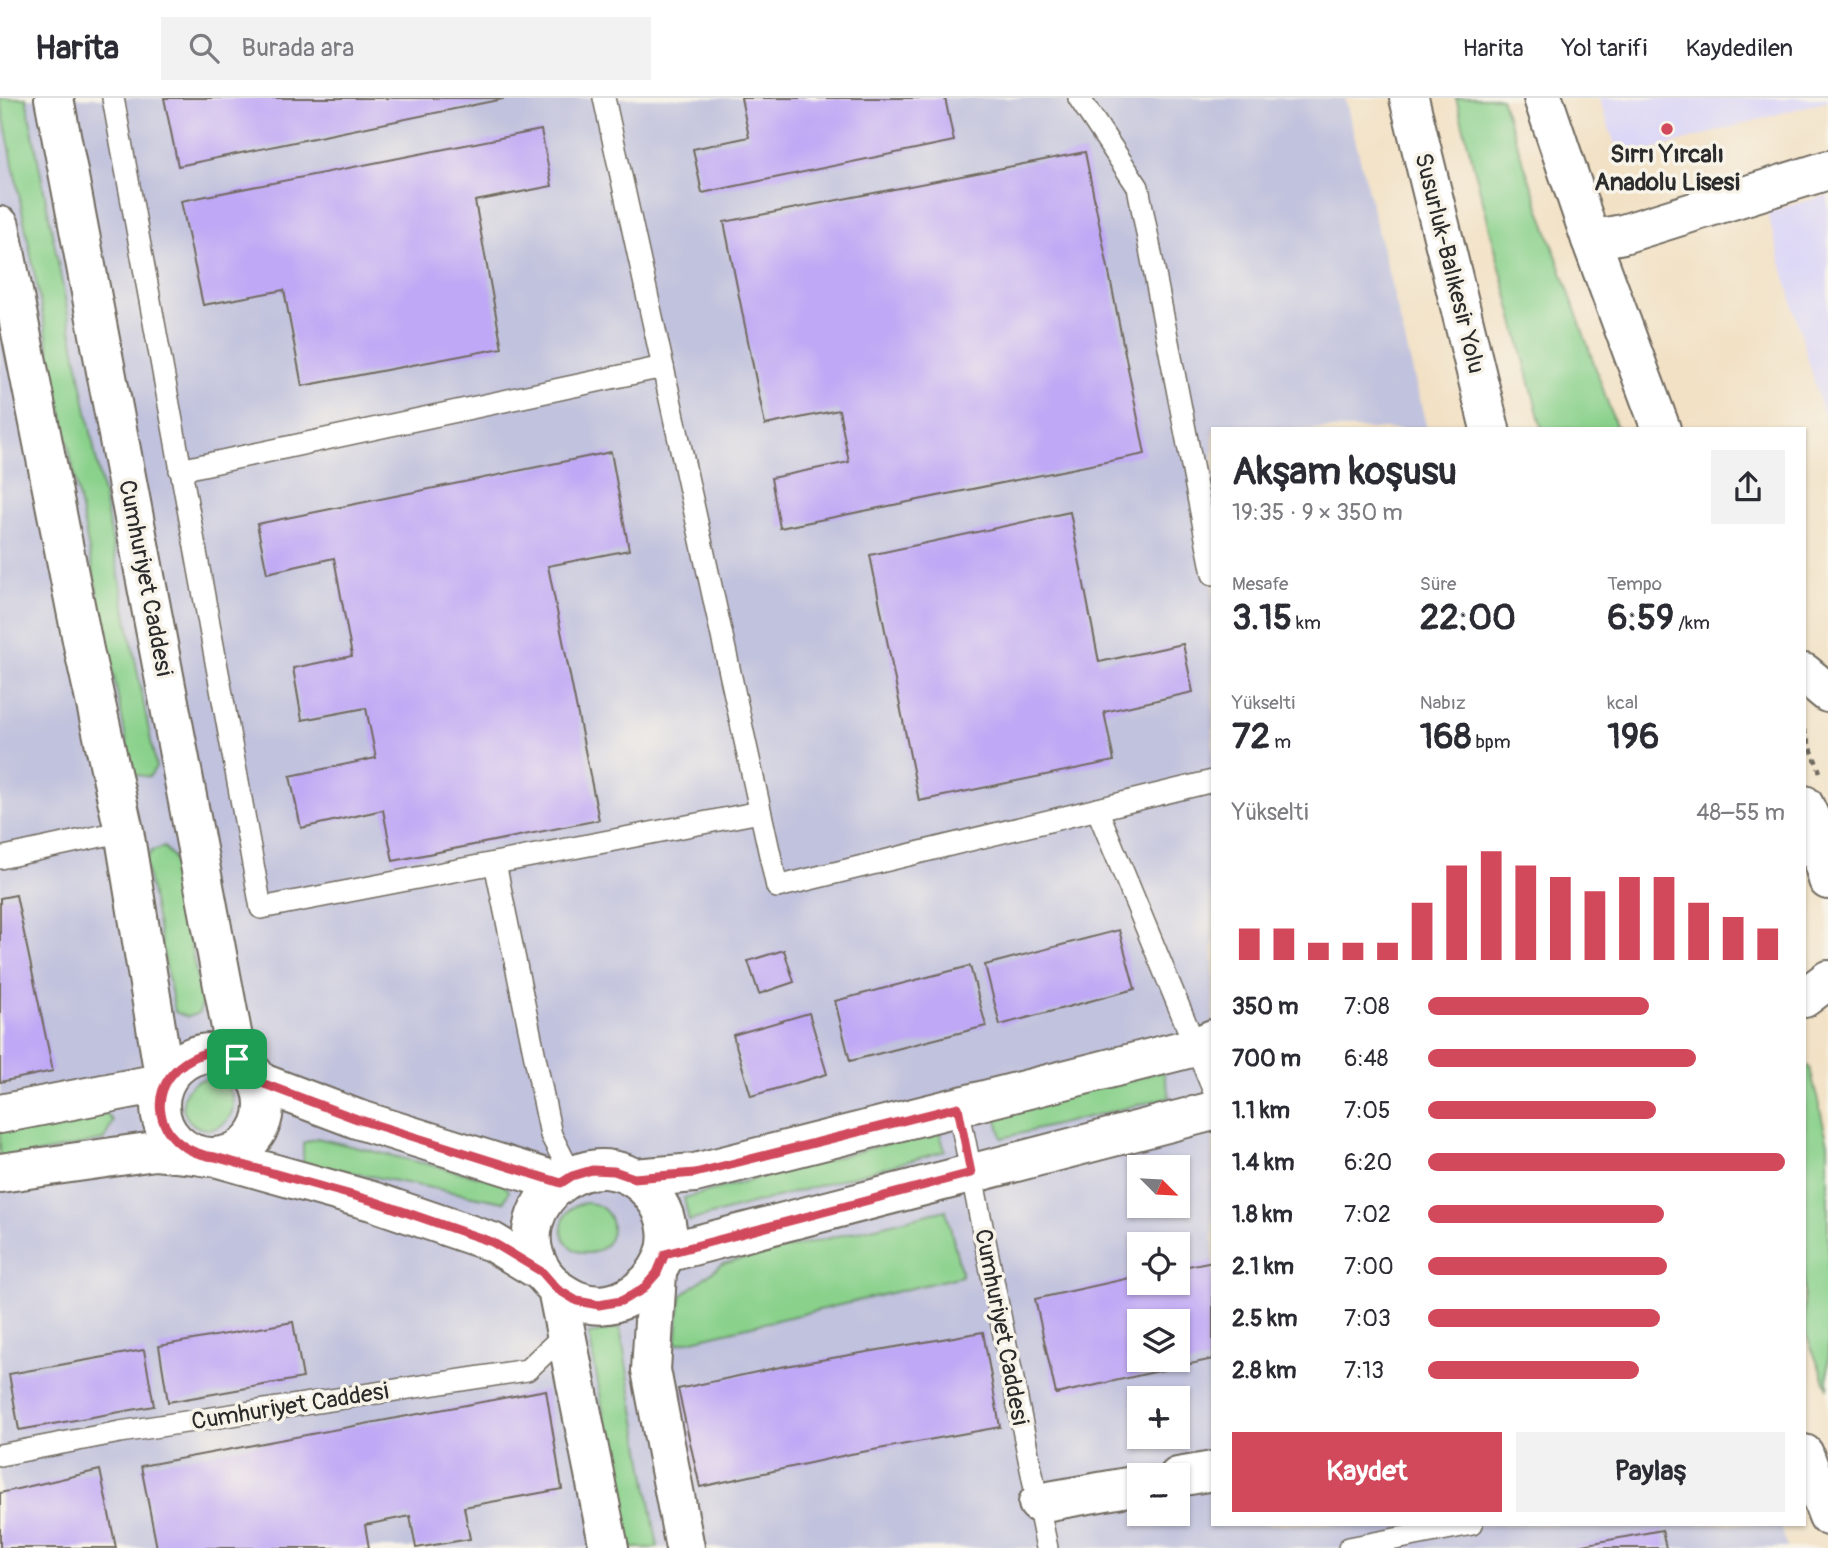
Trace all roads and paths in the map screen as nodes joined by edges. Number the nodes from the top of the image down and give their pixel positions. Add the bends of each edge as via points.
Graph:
1 (54, 98) edge
2 (113, 98) edge
3 (604, 98) edge
4 (1079, 98) edge
5 (1409, 98) edge
6 (1543, 98) edge
7 (1828, 170) edge
8 (0, 226) edge
9 (1591, 240) junction
10 (663, 367) junction
11 (1490, 427) edge
12 (1660, 427) edge
13 (180, 470) junction
14 (1211, 564) edge
15 (1806, 675) edge
16 (1828, 693) edge
17 (1806, 752) edge
18 (1211, 781) edge
19 (1811, 807) edge
20 (1097, 809) junction
21 (760, 812) junction
22 (124, 831) junction
23 (0, 858) edge
24 (495, 863) junction
25 (1828, 880) edge
26 (1828, 980) edge
27 (1806, 996) edge
28 (1204, 1043) edge
29 (248, 1071) junction
30 (1211, 1079) edge
31 (165, 1082) junction
32 (958, 1107) junction
33 (1211, 1112) edge
34 (0, 1114) edge
35 (206, 1156) junction
36 (0, 1172) edge
37 (971, 1173) junction
38 (634, 1178) junction
39 (566, 1179) junction
40 (661, 1263) junction
41 (550, 1281) junction
42 (566, 1333) junction
43 (0, 1455) edge
44 (1806, 1459) edge
45 (1211, 1471) edge
46 (1190, 1476) edge
47 (1127, 1487) edge
48 (1038, 1503) junction
49 (1828, 1517) edge
50 (1463, 1526) edge
51 (1418, 1536) edge
52 (609, 1548) edge
53 (685, 1548) edge
54 (1047, 1548) edge
55 (1349, 1548) edge

1 - 29 main road, Cumhuriyet Caddesi
2 - 13 lane
3 - 10 lane
4 - 14 lane via 1138,187
5 - 11 main road, Susurluk-Balıkesir Yolu
6 - 9 main road
7 - 9 main road
8 - 22 main road
9 - 12 main road
10 - 13 lane
10 - 21 lane
13 - 24 lane via 261,908
15 - 16 main road
17 - 19 path
18 - 20 lane
19 - 25 main road
20 - 21 lane via 777,887
20 - 28 lane
21 - 24 lane
22 - 23 lane
22 - 31 main road
24 - 39 lane via 551,1135
26 - 27 main road
28 - 30 lane
28 - 32 main road
29 - 31 main road via 221,1053 197,1056 175,1069
29 - 35 main road via 264,1099 257,1131 232,1153
29 - 39 main road via 357,1119
31 - 34 main road
31 - 35 main road via 162,1117 169,1134 182,1147
32 - 37 lane, Cumhuriyet Caddesi
32 - 38 main road via 695,1173
33 - 37 main road
35 - 36 main road via 155,1152
35 - 41 main road via 373,1201 492,1242
37 - 40 main road
37 - 48 lane, Cumhuriyet Caddesi
38 - 39 main road via 592,1170
38 - 40 main road via 651,1192 662,1211 667,1232
39 - 41 main road via 540,1206 533,1228 534,1251
40 - 41 main road via 642,1290 599,1305 577,1301
40 - 53 main road via 651,1370
41 - 42 main road
42 - 43 lane, Cumhuriyet Caddesi via 527,1370 120,1432
42 - 52 main road
44 - 49 main road
45 - 46 main road
47 - 48 main road
48 - 54 lane, Cumhuriyet Caddesi
50 - 51 lane
51 - 55 lane

